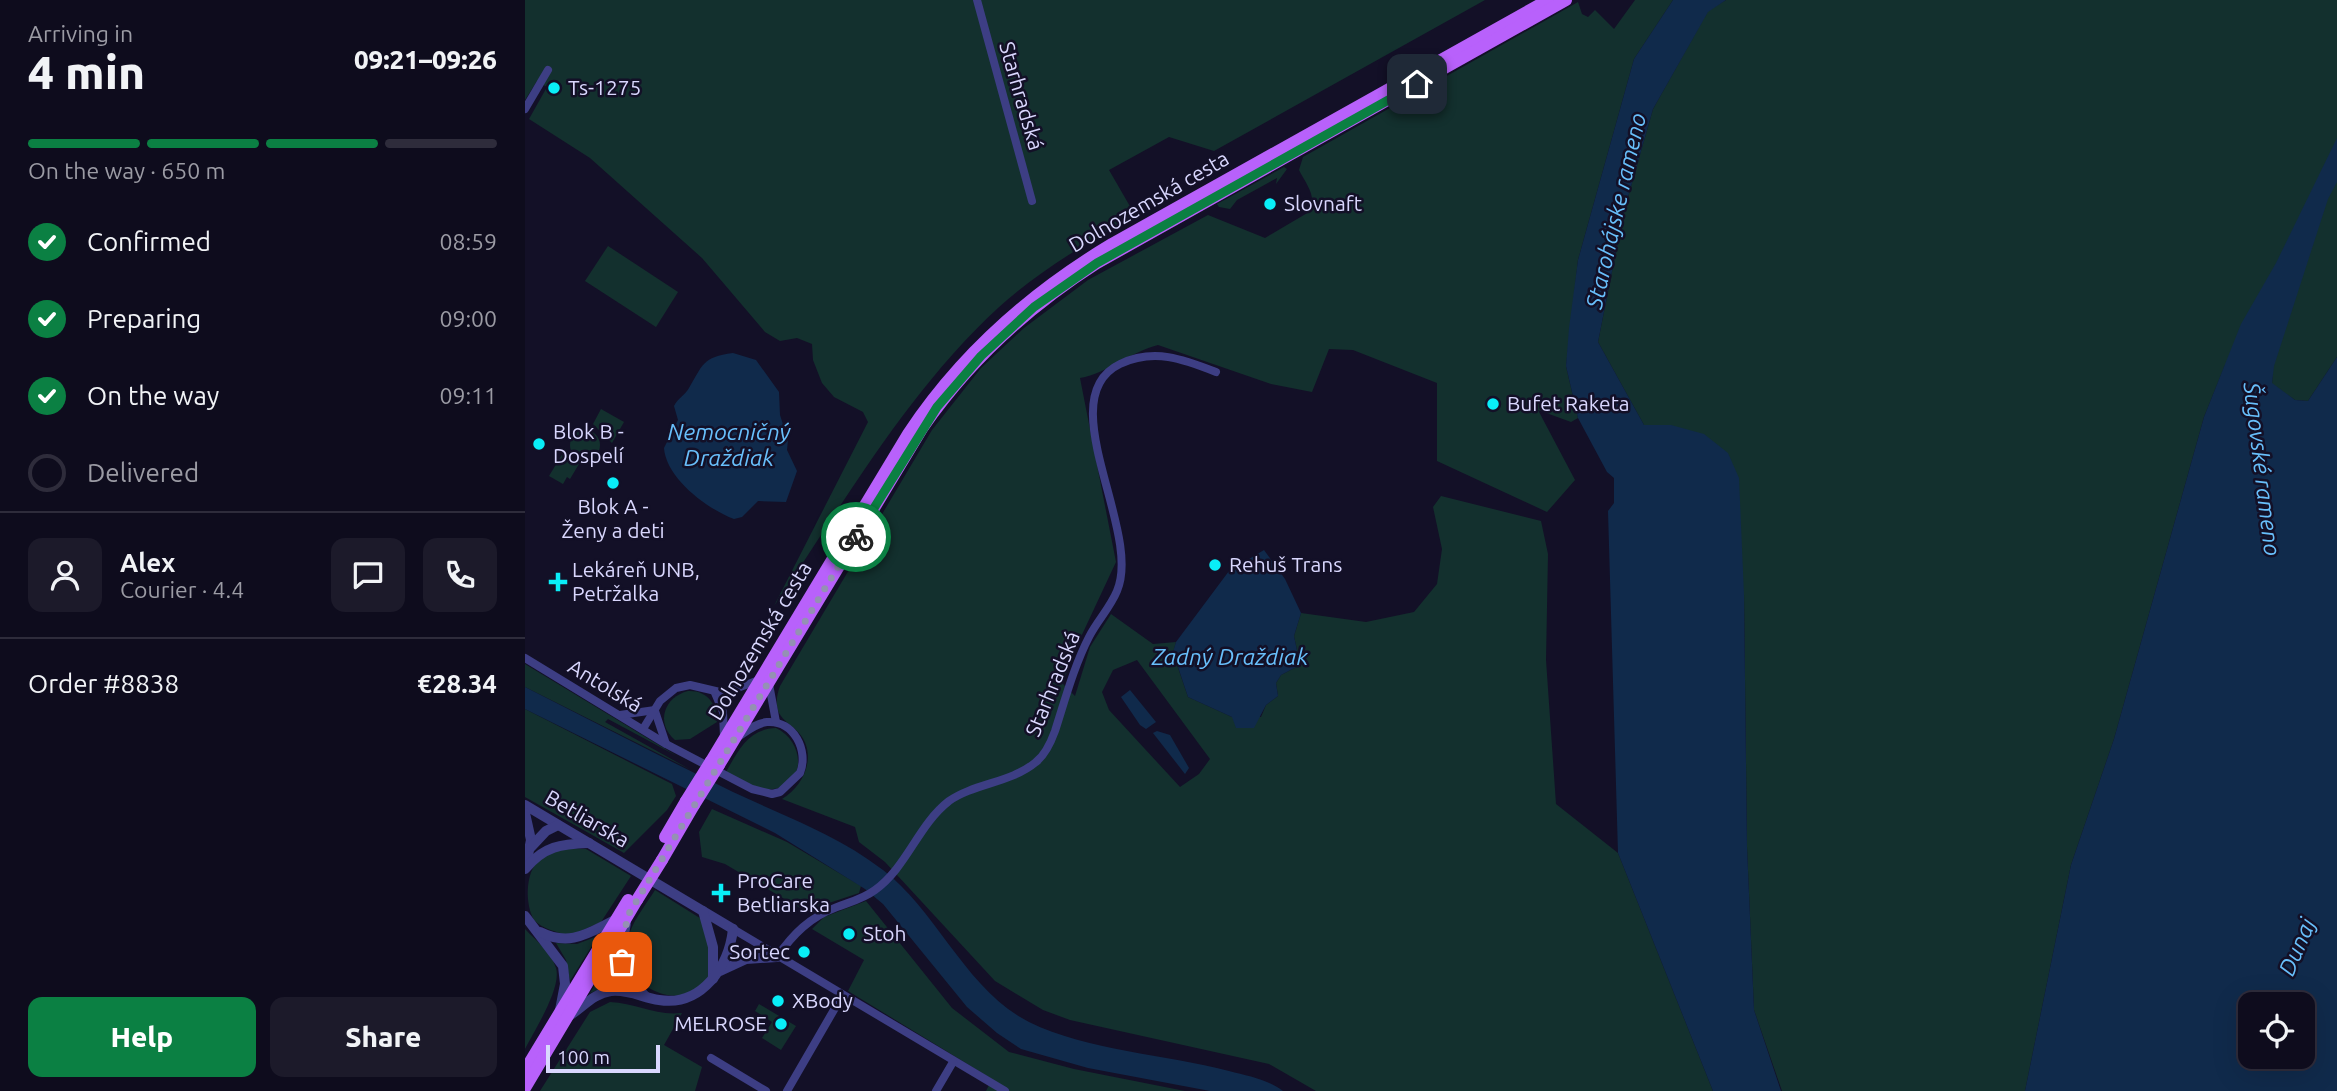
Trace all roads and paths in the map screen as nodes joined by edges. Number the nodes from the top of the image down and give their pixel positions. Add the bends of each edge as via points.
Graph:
1 (978, 0) edge
2 (1548, 0) edge
3 (1566, 0) edge
4 (548, 70) dead end
5 (525, 109) edge
6 (1032, 201) dead end
7 (1216, 372) dead end
8 (525, 658) edge
9 (764, 681) junction
10 (715, 693) junction
11 (655, 710) junction
12 (619, 715) junction
13 (776, 722) junction
14 (643, 729) junction
15 (729, 739) junction
16 (666, 744) junction
17 (525, 805) edge
18 (525, 813) edge
19 (558, 825) junction
20 (589, 843) junction
21 (531, 848) junction
22 (547, 849) junction
23 (525, 868) edge
24 (703, 911) junction
25 (525, 916) edge
26 (621, 919) junction
27 (535, 929) junction
28 (733, 929) junction
29 (712, 944) junction
30 (777, 957) junction
31 (716, 975) junction
32 (645, 996) junction
33 (842, 996) junction
34 (563, 1015) junction
35 (711, 1058) dead end
36 (953, 1062) junction
37 (525, 1070) edge
38 (525, 1088) edge
39 (766, 1091) edge
40 (787, 1091) edge
41 (936, 1091) edge
42 (1005, 1091) edge

1 - 6 street, Starhradská
2 - 9 main road, Dolnozemská cesta via 1101,250 1007,318 955,372 916,423
3 - 9 main road, Dolnozemská cesta via 1097,263 1020,318 971,366 930,417
4 - 5 street
7 - 30 street, Starhradská via 1176,358 1144,355 1113,368 1100,380 1091,409 1124,572 1116,594 1088,638 1051,743 1038,761 950,801 894,874 864,898 813,918
8 - 12 street, Antolská
9 - 10 street
9 - 13 street
9 - 15 main road, Dolnozemská cesta
10 - 11 street via 683,686 666,694
10 - 15 street
11 - 12 street
11 - 14 street
11 - 16 street
12 - 14 street, Antolská
13 - 15 street
13 - 16 street, Antolská via 798,740 803,758 793,782 772,794 752,789
14 - 16 street, Antolská
15 - 26 main road, Dolnozemská cesta, bridge
17 - 19 street, Betliarska
18 - 21 street
19 - 20 street, Betliarska
19 - 21 street
19 - 22 street
20 - 22 street
20 - 24 street, Betliarska
21 - 23 street
22 - 23 street
24 - 28 street, Betliarska
24 - 29 street
25 - 27 street
26 - 27 street via 576,939 555,938
26 - 32 street via 622,962
26 - 34 main road, Dolnozemská cesta
27 - 34 street via 563,966
28 - 29 street
28 - 30 street, Betliarska
28 - 31 street
29 - 31 street
30 - 31 street via 746,959
30 - 33 street, Betliarska
31 - 32 street via 683,999
32 - 34 street via 608,992
33 - 36 street, Betliarska
33 - 40 street
34 - 37 main road, Dolnozemská cesta
34 - 38 main road, Dolnozemská cesta
35 - 39 street
36 - 41 street
36 - 42 street, Betliarska

